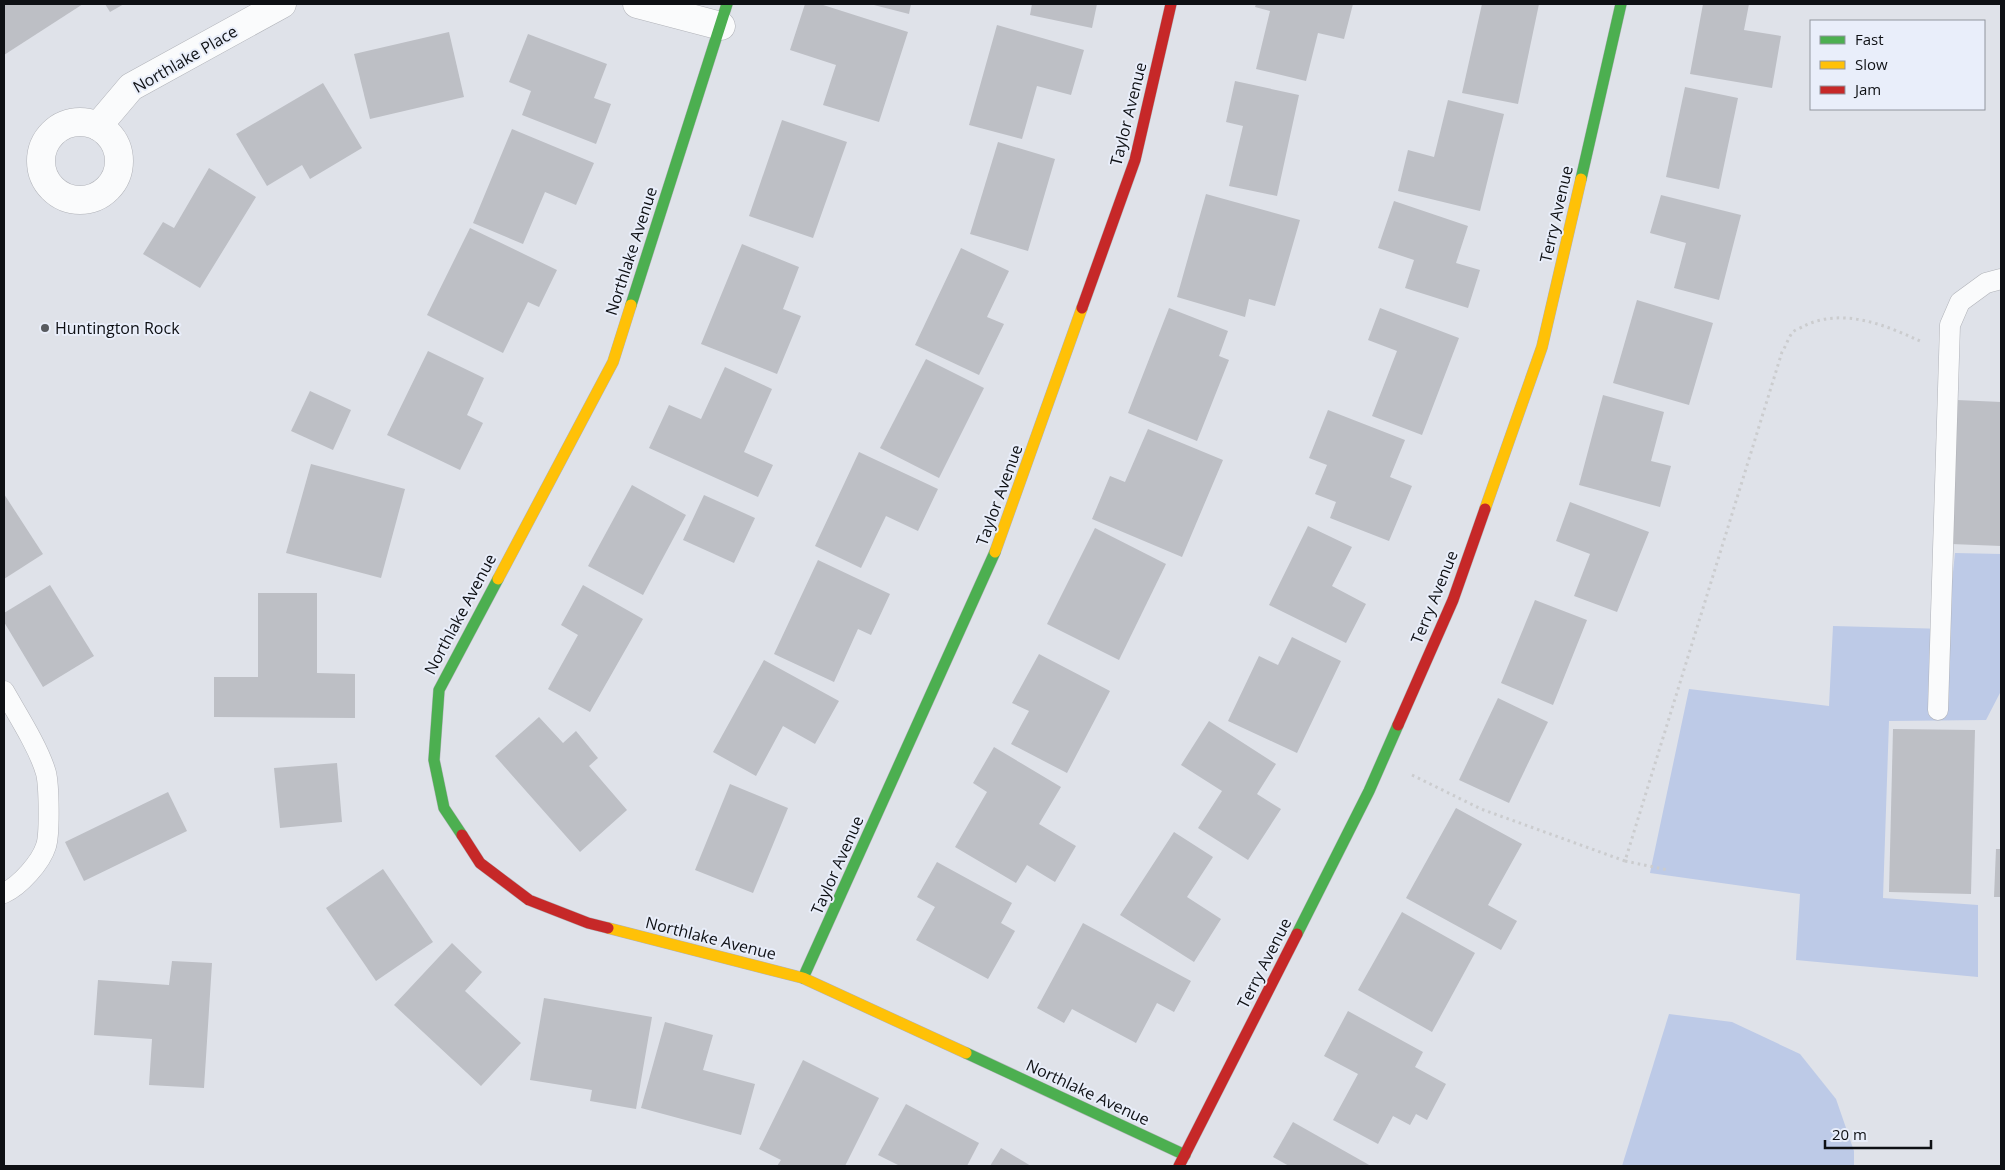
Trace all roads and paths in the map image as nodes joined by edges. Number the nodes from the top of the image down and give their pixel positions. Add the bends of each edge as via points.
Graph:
1 (282, 4) edge
2 (637, 4) edge
3 (1171, 4) edge
4 (1621, 4) edge
5 (724, 15) edge
6 (98, 126) dead end
7 (2001, 278) edge
8 (1950, 359) junction
9 (4, 691) edge
10 (1938, 710) dead end
11 (1382, 761) junction
12 (1625, 861) junction
13 (1668, 870) dead end
14 (4, 893) edge
15 (803, 978) junction
16 (1186, 1155) junction
17 (1179, 1166) edge

1 - 6 street, Northlake Place via 131,87
2 - 5 street
3 - 15 street, Taylor Avenue via 1135,160 992,562
4 - 11 street, Terry Avenue via 1542,347 1453,600
5 - 15 street, Northlake Avenue via 613,362 439,690 434,760 444,808 480,863 529,900 588,923
7 - 8 lane via 1986,283 1960,302 1950,325
8 - 10 lane
8 - 12 path via 1893,328 1865,321 1835,318 1813,322 1793,332 1782,352
9 - 14 lane via 46,773 48,809 47,845 34,869
11 - 12 path via 1480,809
11 - 16 street, Terry Avenue
12 - 13 path
15 - 16 street, Northlake Avenue
16 - 17 street, Terry Avenue

